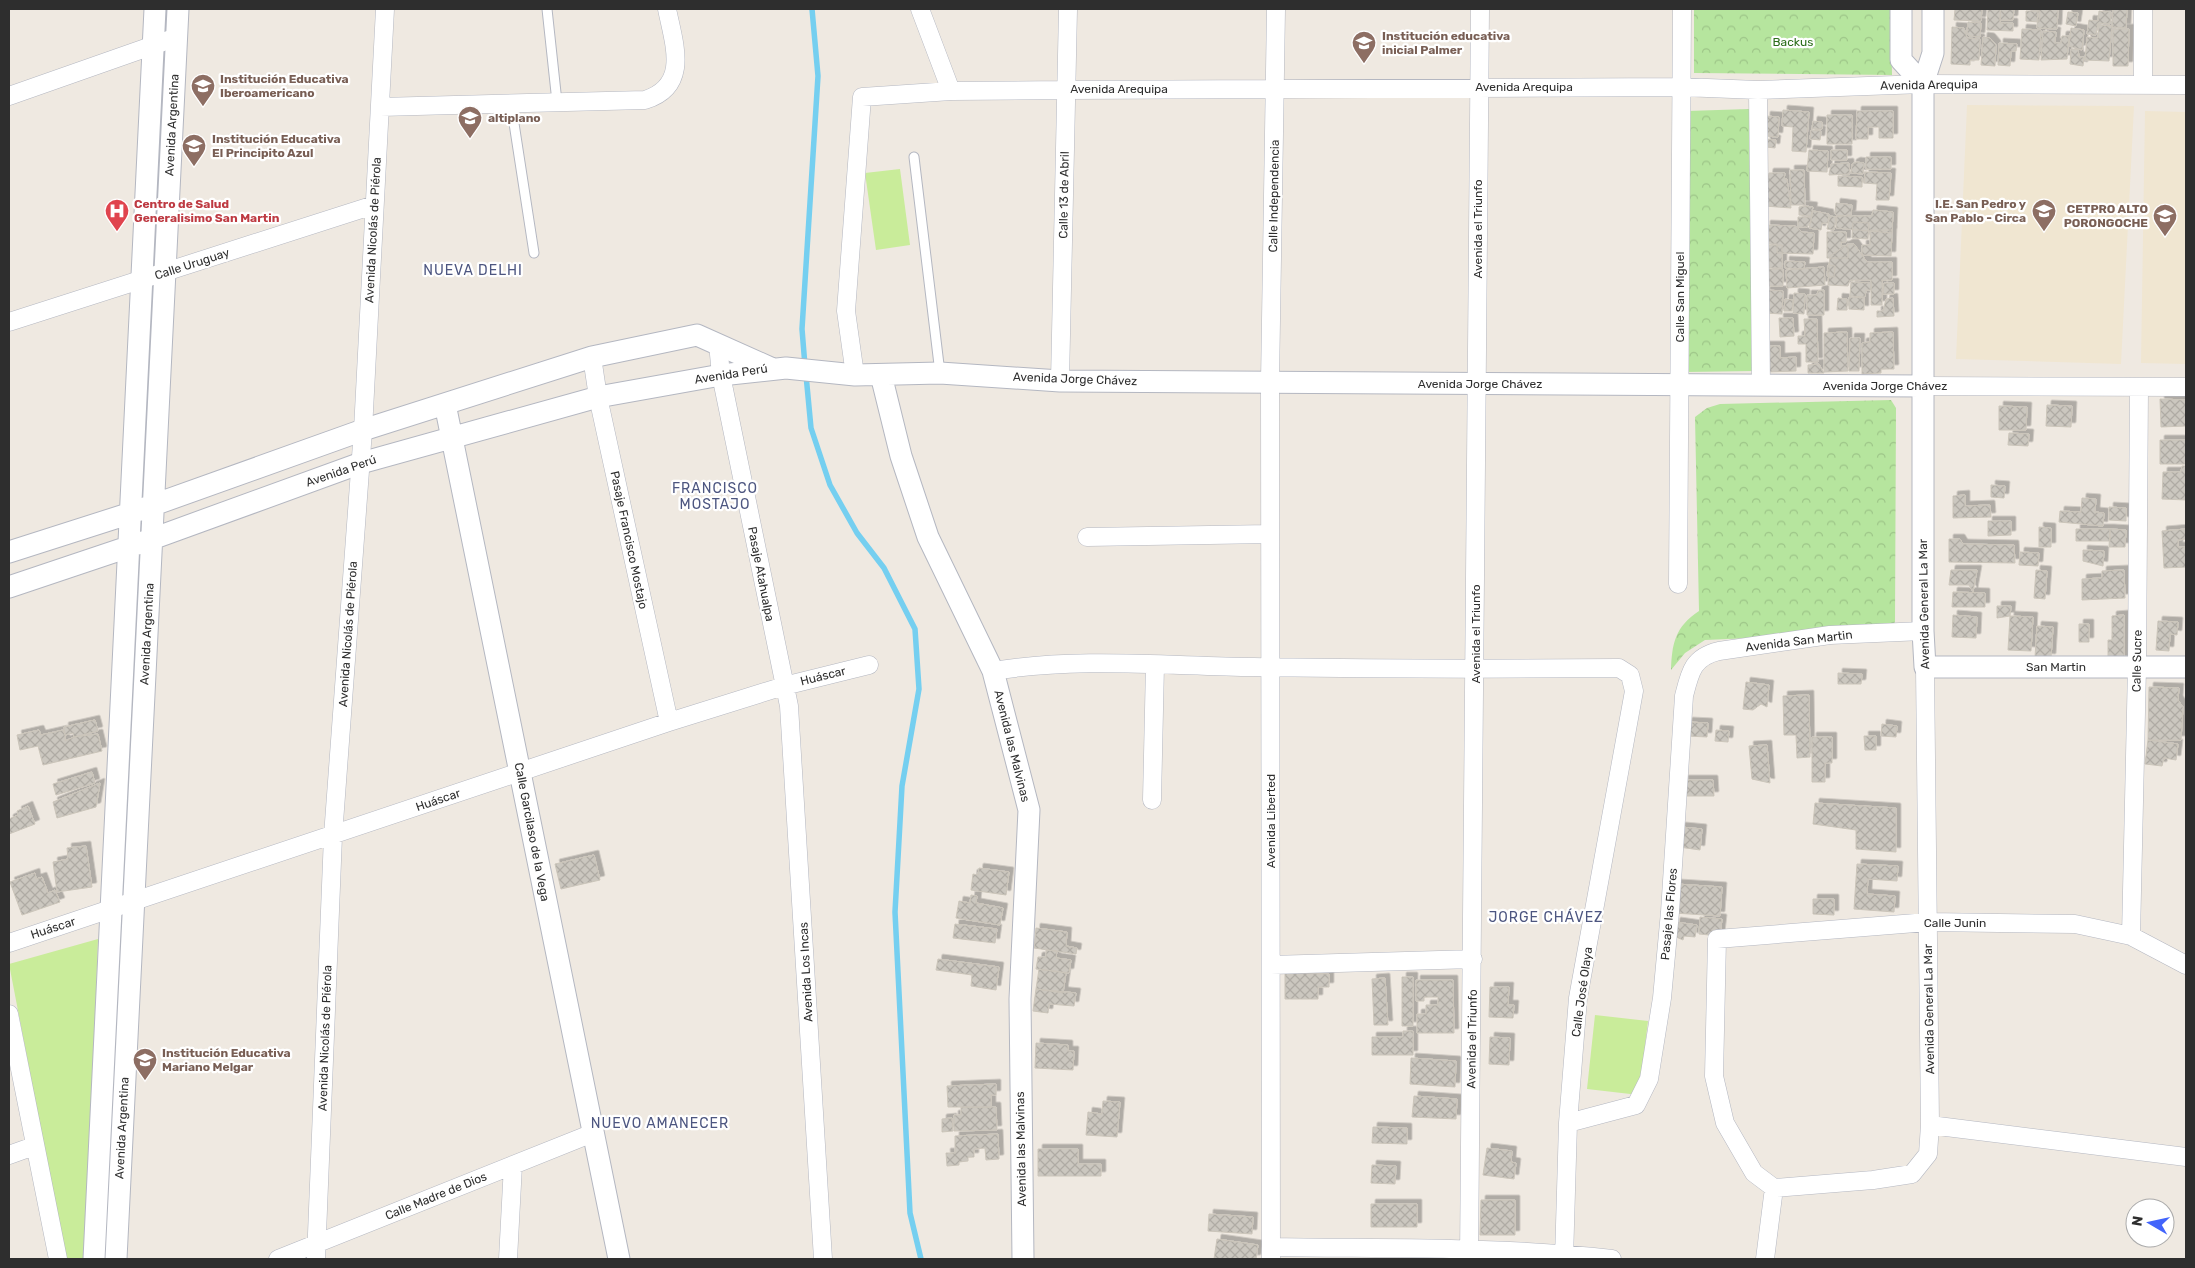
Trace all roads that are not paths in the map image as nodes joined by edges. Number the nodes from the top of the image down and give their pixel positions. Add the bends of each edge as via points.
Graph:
1 (155, 9) edge
2 (178, 9) edge
3 (385, 9) edge
4 (546, 9) edge
5 (667, 9) edge
6 (920, 9) edge
7 (1068, 9) edge
8 (1276, 9) edge
9 (1480, 9) edge
10 (1682, 9) edge
11 (1901, 9) edge
12 (1933, 9) edge
13 (2143, 9) edge
14 (177, 36) junction
15 (153, 47) junction
16 (1924, 84) junction
17 (2143, 84) junction
18 (2186, 85) edge
19 (1479, 87) junction
20 (1682, 87) junction
21 (1276, 88) junction
22 (1066, 90) junction
23 (1758, 90) junction
24 (951, 91) junction
25 (9, 96) edge
26 (557, 102) junction
27 (511, 104) junction
28 (380, 107) junction
29 (173, 116) junction
30 (149, 117) junction
31 (914, 157) dead end
32 (374, 205) junction
33 (534, 253) dead end
34 (166, 273) junction
35 (140, 281) junction
36 (9, 322) edge
37 (718, 344) junction
38 (592, 357) junction
39 (780, 368) junction
40 (940, 373) junction
41 (847, 374) junction
42 (881, 374) junction
43 (721, 375) junction
44 (1060, 381) junction
45 (1270, 382) junction
46 (1477, 384) junction
47 (1679, 385) junction
48 (1761, 386) junction
49 (1923, 386) junction
50 (2139, 387) junction
51 (2186, 387) edge
52 (598, 397) junction
53 (445, 404) junction
54 (363, 430) junction
55 (452, 438) junction
56 (361, 463) junction
57 (153, 506) junction
58 (131, 513) junction
59 (1270, 534) junction
60 (1087, 537) dead end
61 (152, 539) junction
62 (130, 546) junction
63 (9, 552) edge
64 (1678, 584) dead end
65 (9, 587) edge
66 (1923, 631) junction
67 (1705, 654) joint
68 (869, 665) dead end
69 (1155, 665) junction
70 (1925, 667) junction
71 (2137, 667) junction
72 (2186, 667) edge
73 (1271, 668) junction
74 (1475, 670) junction
75 (993, 671) junction
76 (784, 686) junction
77 (669, 722) junction
78 (520, 773) junction
79 (1152, 800) dead end
80 (333, 836) junction
81 (132, 902) junction
82 (111, 909) junction
83 (1928, 922) junction
84 (2131, 936) junction
85 (9, 943) edge
86 (1473, 959) junction
87 (1271, 965) junction
88 (2186, 965) edge
89 (9, 1014) edge
90 (1568, 1123) junction
91 (1930, 1124) junction
92 (593, 1133) junction
93 (34, 1146) junction
94 (9, 1155) edge
95 (2186, 1157) edge
96 (513, 1165) junction
97 (1774, 1188) junction
98 (316, 1252) edge
99 (1271, 1253) edge
100 (1469, 1254) edge
101 (1564, 1256) edge
102 (58, 1259) edge
103 (94, 1259) edge
104 (116, 1259) edge
105 (278, 1259) edge
106 (508, 1259) edge
107 (619, 1259) edge
108 (823, 1259) edge
109 (1023, 1259) edge
110 (1612, 1259) edge
111 (1764, 1259) edge

1 - 15 street, Avenida Argentina
2 - 14 street, Avenida Argentina
3 - 28 street, Avenida Nicolás de Piérola
4 - 26 lane
5 - 26 street via 676,58 671,82 664,90 645,100
6 - 24 street
7 - 22 street, Calle 13 de Abril
8 - 21 street, Calle Independencia
9 - 19 street, Avenida el Triunfo
10 - 20 street, Calle San Miguel
11 - 16 street via 1901,60
12 - 16 street, Avenida General La Mar via 1933,53
13 - 17 street
14 - 15 street
14 - 29 street, Avenida Argentina
15 - 25 street
15 - 30 street, Avenida Argentina
16 - 17 street, Avenida Arequipa
16 - 23 street, Avenida Arequipa
16 - 49 street, Avenida General La Mar
17 - 18 street, Avenida Arequipa
19 - 20 street, Avenida Arequipa
19 - 21 street, Avenida Arequipa
19 - 46 street, Avenida el Triunfo
20 - 23 street, Avenida Arequipa
20 - 47 street, Calle San Miguel
21 - 22 street, Avenida Arequipa
21 - 45 street, Calle Independencia
22 - 24 street, Avenida Arequipa
22 - 44 street, Calle 13 de Abril
23 - 48 street
24 - 41 street, Avenida Arequipa via 862,97 846,311
26 - 27 street
27 - 28 street
27 - 33 lane
28 - 32 street, Avenida Nicolás de Piérola
29 - 30 street
29 - 34 street, Avenida Argentina
30 - 35 street, Avenida Argentina
31 - 40 lane
32 - 34 street, Calle Uruguay
32 - 54 street, Avenida Nicolás de Piérola
34 - 35 street, Calle Uruguay
34 - 57 street, Avenida Argentina
35 - 36 street, Calle Uruguay
35 - 58 street, Avenida Argentina
37 - 38 street, Avenida Perú via 698,335
37 - 39 street, Avenida Perú
37 - 43 street, Pasaje Atahualpa
38 - 52 street, Pasaje Francisco Mostajo
38 - 53 street, Avenida Perú
39 - 41 street, Avenida Jorge Chávez
39 - 43 street, Avenida Perú
40 - 42 street, Avenida Jorge Chávez
40 - 44 street, Avenida Jorge Chávez
41 - 42 street, Avenida Jorge Chávez
42 - 75 street, Avenida las Malvinas via 901,456 928,537
43 - 52 street, Avenida Perú
43 - 76 street, Pasaje Atahualpa
44 - 45 street, Avenida Jorge Chávez
45 - 46 street, Avenida Jorge Chávez
45 - 59 street, Avenida Liberted
46 - 47 street, Avenida Jorge Chávez
46 - 74 street, Avenida el Triunfo
47 - 48 street, Avenida Jorge Chávez
47 - 64 street, Calle San Miguel
48 - 49 street, Avenida Jorge Chávez
49 - 50 street, Avenida Jorge Chávez
49 - 66 street, Avenida General La Mar
50 - 51 street, Avenida Jorge Chávez
50 - 71 street, Calle Sucre
52 - 55 street, Avenida Perú
52 - 77 street, Pasaje Francisco Mostajo
53 - 54 street, Avenida Perú
53 - 55 street, Calle Garcilaso de la Vega
54 - 56 street, Avenida Nicolás de Piérola
54 - 57 street, Avenida Perú
55 - 56 street, Avenida Perú
55 - 78 street, Calle Garcilaso de la Vega
56 - 61 street, Avenida Perú
56 - 80 street, Avenida Nicolás de Piérola
57 - 58 street, Avenida Perú
57 - 61 street, Avenida Argentina
58 - 62 street, Avenida Argentina
58 - 63 street, Avenida Perú
59 - 60 street
59 - 73 street, Avenida Liberted
61 - 62 street, Avenida Perú
61 - 81 street, Avenida Argentina
62 - 65 street, Avenida Perú
62 - 82 street, Avenida Argentina
66 - 67 street, Avenida San Martin via 1830,635
66 - 70 street, Avenida General La Mar
67 - 90 street, Pasaje las Flores via 1689,676 1684,696 1670,912 1662,998 1649,1079 1636,1105
68 - 76 street, Huáscar
69 - 73 street
69 - 75 street via 1036,664
69 - 79 street
70 - 71 street, San Martin
70 - 83 street, Avenida General La Mar
71 - 72 street, San Martin
71 - 84 street, Calle Sucre
73 - 74 street
73 - 87 street, Avenida Liberted
74 - 86 street, Avenida el Triunfo
74 - 90 street, Calle José Olaya via 1619,668 1630,675 1634,691 1578,998
75 - 109 street, Avenida las Malvinas via 1029,810 1020,999
76 - 77 street, Huáscar
76 - 108 street, Avenida Los Incas via 789,706
77 - 78 street, Huáscar
78 - 80 street, Huáscar
78 - 92 street, Calle Garcilaso de la Vega
80 - 81 street, Huáscar
80 - 98 street, Avenida Nicolás de Piérola
81 - 82 street, Huáscar
81 - 104 street, Avenida Argentina
82 - 85 street, Huáscar
82 - 103 street, Avenida Argentina
83 - 84 street, Calle Junin via 2075,924
83 - 91 street, Avenida General La Mar
83 - 97 street, Calle Junin via 1717,939 1714,1076 1725,1123 1754,1173
84 - 88 street, Calle Junin
86 - 87 street
86 - 100 street, Avenida el Triunfo
87 - 99 street, Avenida Liberted
89 - 93 street
90 - 101 street, Calle José Olaya
91 - 95 street
91 - 97 street, Avenida General La Mar via 1928,1154 1912,1174
92 - 96 street, Calle Madre de Dios
92 - 107 street, Calle Garcilaso de la Vega
93 - 94 street
93 - 102 street
96 - 98 street, Calle Madre de Dios
96 - 106 street
97 - 111 street
98 - 105 street, Calle Madre de Dios
99 - 100 street
100 - 101 street
101 - 110 street

